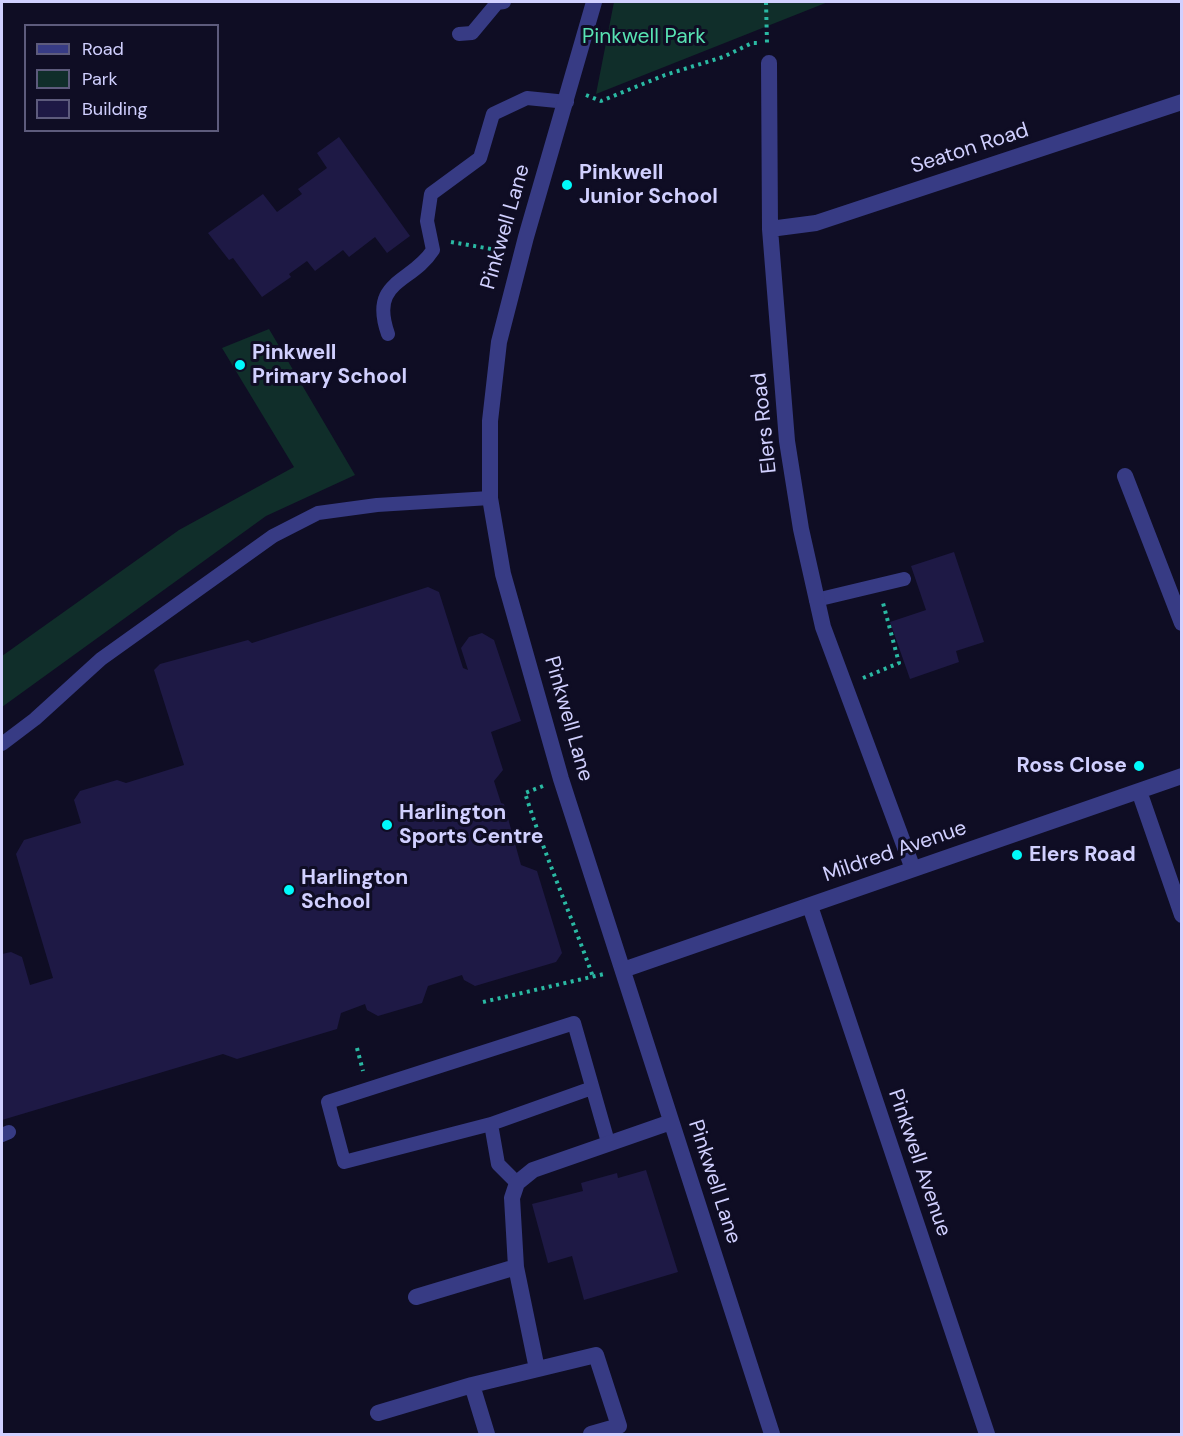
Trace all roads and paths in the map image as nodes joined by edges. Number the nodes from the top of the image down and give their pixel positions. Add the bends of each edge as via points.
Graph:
1 (504, 2) edge
2 (594, 2) edge
3 (766, 2) edge
4 (459, 34) dead end
5 (767, 44) junction
6 (769, 63) joint
7 (569, 96) junction
8 (1182, 102) edge
9 (770, 229) junction
10 (526, 237) junction
11 (433, 239) junction
12 (388, 334) dead end
13 (1125, 476) dead end
14 (490, 498) junction
15 (904, 579) dead end
16 (878, 585) junction
17 (816, 600) junction
18 (1182, 623) edge
19 (845, 686) junction
20 (2, 744) edge
21 (1182, 776) edge
22 (561, 778) junction
23 (1139, 791) junction
24 (913, 868) junction
25 (810, 906) junction
26 (1182, 915) edge
27 (623, 970) junction
28 (593, 977) junction
29 (483, 1002) dead end
30 (592, 1088) junction
31 (671, 1122) junction
32 (491, 1124) junction
33 (608, 1142) junction
34 (518, 1183) junction
35 (516, 1267) junction
36 (416, 1297) dead end
37 (537, 1369) junction
38 (472, 1385) junction
39 (378, 1413) dead end
40 (620, 1430) edge
41 (487, 1434) edge
42 (591, 1434) edge
43 (772, 1434) edge
44 (987, 1434) edge

1 - 4 lane via 497,3 472,33
2 - 7 street, Pinkwell Lane
3 - 5 path
5 - 6 path
5 - 7 path via 752,43 602,101
6 - 9 street, Elers Road
7 - 10 street, Pinkwell Lane
7 - 11 lane via 527,98 493,114 480,158 431,194 427,221
8 - 9 street, Seaton Road via 816,223
9 - 17 street, Elers Road via 787,441
10 - 11 path via 513,232 508,251
10 - 14 street, Pinkwell Lane via 494,376
11 - 12 lane via 434,250 427,260 390,288 384,300 382,318
13 - 18 street
14 - 20 lane via 318,513 273,536 101,659
14 - 22 street, Pinkwell Lane via 503,574
15 - 16 lane
16 - 17 lane
16 - 19 path via 899,663
17 - 19 street, Elers Road
19 - 24 street, Elers Road
21 - 23 street, Mildred Avenue
22 - 27 street, Pinkwell Lane
22 - 28 path via 525,793
23 - 24 street, Mildred Avenue
23 - 26 street
24 - 25 street, Mildred Avenue
25 - 27 street, Mildred Avenue
25 - 44 street, Pinkwell Avenue
27 - 28 path
27 - 31 street, Pinkwell Lane
28 - 29 path
30 - 32 lane
30 - 32 lane via 574,1023 328,1102 344,1162
30 - 33 lane
31 - 33 street
31 - 43 street, Pinkwell Lane
32 - 34 lane via 498,1164
33 - 34 street via 533,1170
34 - 35 street via 512,1198
35 - 36 street
35 - 37 street
37 - 38 street
37 - 40 street via 596,1354
38 - 39 street
38 - 41 street
40 - 42 street

